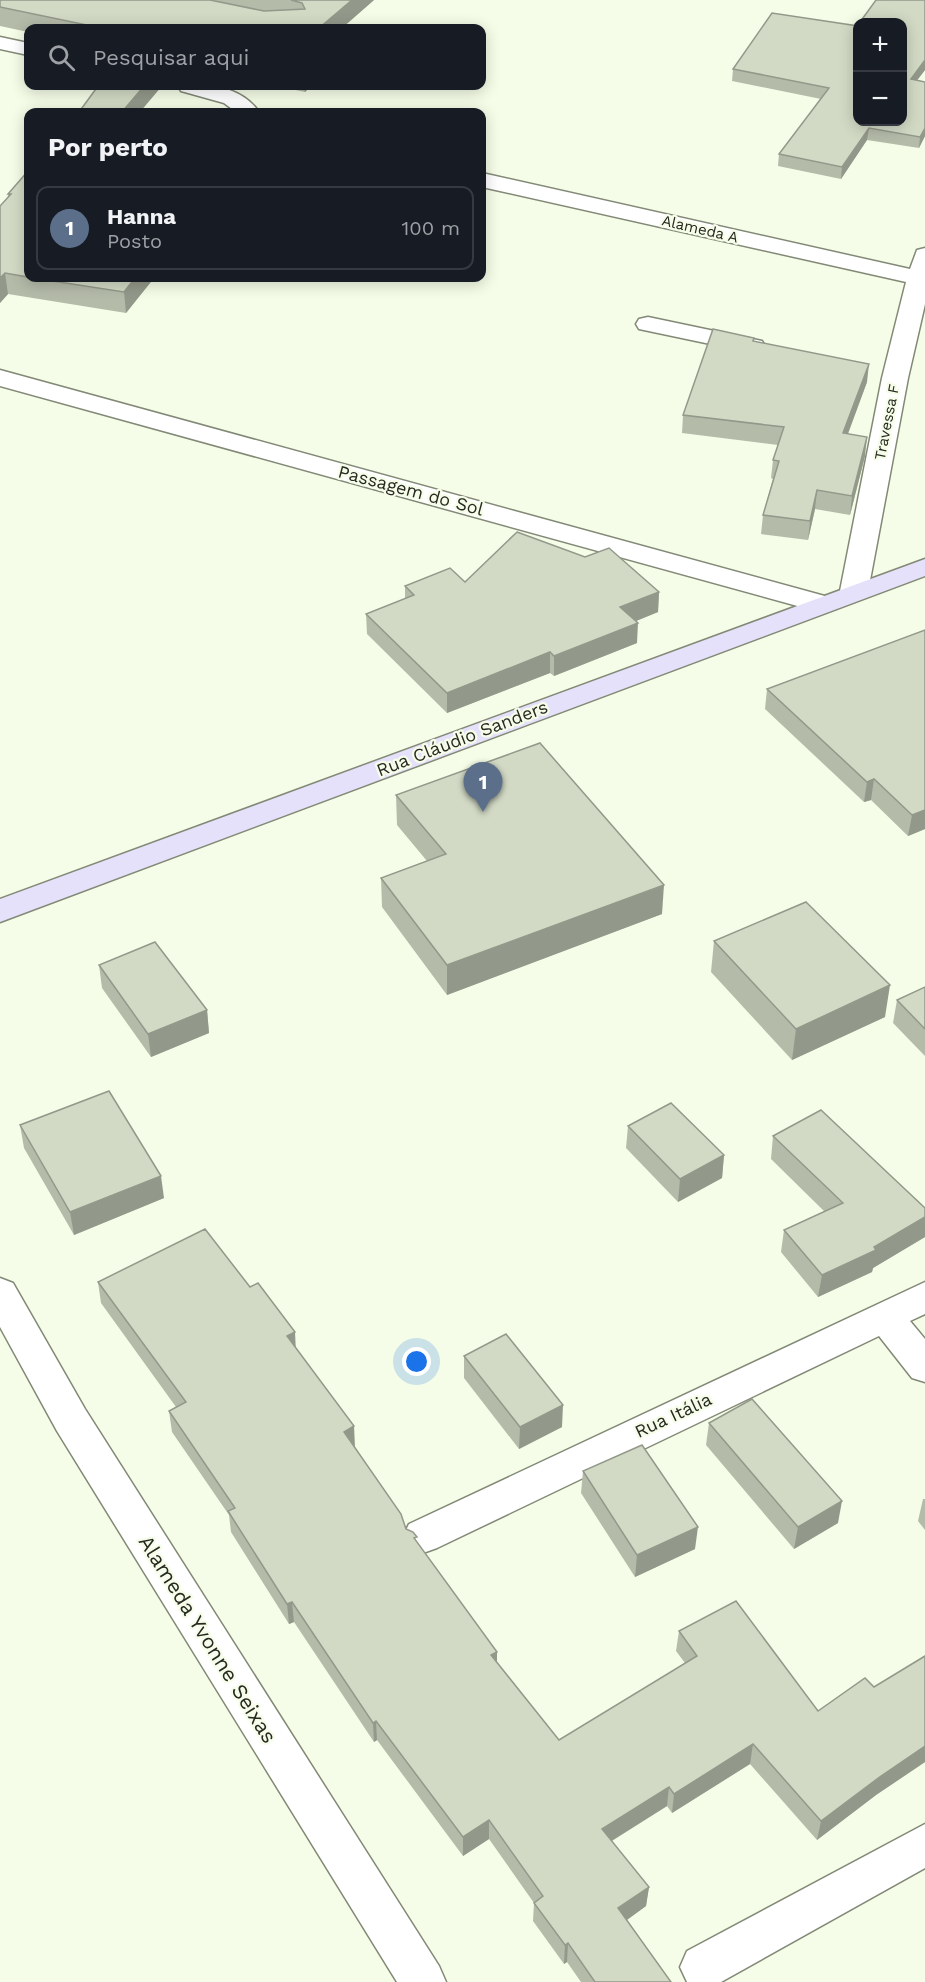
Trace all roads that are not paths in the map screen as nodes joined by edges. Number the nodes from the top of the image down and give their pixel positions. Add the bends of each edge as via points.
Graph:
1 (0, 43) edge
2 (24, 48) edge
3 (203, 90) edge
4 (243, 108) edge
5 (486, 181) edge
6 (922, 266) edge
7 (648, 324) dead end
8 (772, 351) edge
9 (0, 378) edge
10 (925, 567) edge
11 (854, 591) junction
12 (822, 604) junction
13 (0, 911) edge
14 (0, 1293) edge
15 (925, 1297) edge
16 (886, 1317) junction
17 (925, 1367) edge
18 (423, 1536) dead end
19 (925, 1845) edge
20 (703, 1967) dead end
21 (423, 1982) edge

1 - 2 street
3 - 4 street via 232,98
5 - 6 street, Alameda A
6 - 11 street, Travessa F via 884,375
7 - 8 street
9 - 12 street, Passagem do Sol
10 - 11 main road, Rua Cláudio Sanders
11 - 12 main road, Rua Cláudio Sanders
12 - 13 main road, Rua Cláudio Sanders
14 - 21 street, Alameda Yvonne Seixas via 71,1420
15 - 16 street, Rua Itália
16 - 17 street
16 - 18 street, Rua Itália
19 - 20 street

